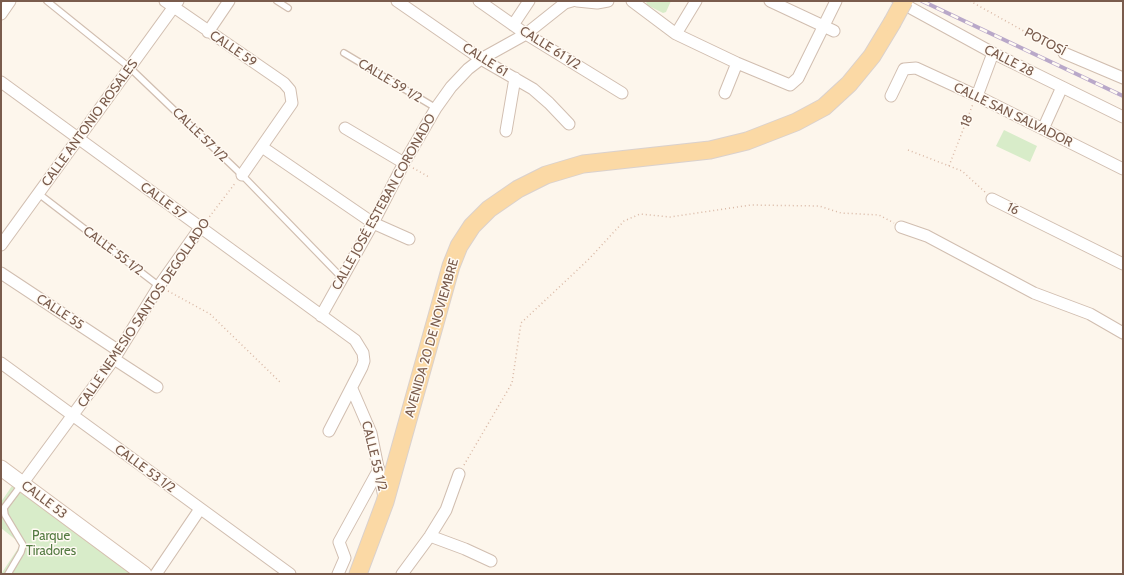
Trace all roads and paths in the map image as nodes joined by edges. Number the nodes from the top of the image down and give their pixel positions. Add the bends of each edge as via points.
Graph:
1 (10, 1) edge
2 (47, 1) edge
3 (229, 1) edge
4 (277, 1) edge
5 (397, 1) edge
6 (479, 1) edge
7 (529, 1) edge
8 (572, 1) edge
9 (577, 1) edge
10 (608, 1) edge
11 (632, 1) edge
12 (696, 1) edge
13 (770, 1) edge
14 (836, 1) edge
15 (898, 1) edge
16 (904, 1) edge
17 (970, 1) edge
18 (172, 3) edge
19 (288, 8) dead end
20 (1, 14) edge
21 (512, 25) junction
22 (829, 29) junction
23 (208, 32) junction
24 (526, 34) junction
25 (676, 34) junction
26 (344, 53) dead end
27 (992, 53) junction
28 (1064, 53) joint
29 (481, 59) junction
30 (737, 63) junction
31 (129, 67) junction
32 (515, 78) junction
33 (1123, 78) edge
34 (1, 82) edge
35 (1062, 87) junction
36 (622, 93) dead end
37 (725, 93) dead end
38 (891, 96) dead end
39 (977, 96) junction
40 (436, 108) junction
41 (1123, 117) edge
42 (569, 124) dead end
43 (345, 128) dead end
44 (1043, 129) junction
45 (506, 131) dead end
46 (77, 138) junction
47 (262, 148) junction
48 (908, 150) dead end
49 (404, 163) junction
50 (948, 166) junction
51 (1123, 170) edge
52 (242, 175) junction
53 (428, 177) dead end
54 (39, 194) junction
55 (992, 199) joint
56 (374, 223) junction
57 (901, 227) joint
58 (200, 228) junction
59 (409, 239) dead end
60 (1, 245) edge
61 (1122, 261) edge
62 (1, 273) edge
63 (343, 279) junction
64 (159, 286) junction
65 (321, 316) junction
66 (1123, 333) edge
67 (116, 355) junction
68 (2, 366) edge
69 (280, 382) dead end
70 (157, 387) dead end
71 (352, 389) junction
72 (73, 416) junction
73 (329, 431) dead end
74 (1, 468) edge
75 (379, 469) junction
76 (459, 474) joint
77 (22, 484) junction
78 (385, 502) junction
79 (200, 509) junction
80 (430, 536) junction
81 (491, 560) dead end
82 (8, 574) edge
83 (144, 574) edge
84 (156, 574) edge
85 (290, 574) edge
86 (338, 574) edge
87 (358, 574) edge
88 (402, 574) edge

1 - 20 street
2 - 31 lane, CALLE 57 1/2
3 - 23 street
4 - 19 lane
5 - 29 street, CALLE 61
6 - 21 street, CALLE 61 1/2
7 - 21 street
8 - 24 street, CALLE JOSÉ ESTEBAN CORONADO via 564,3
9 - 10 street
11 - 25 street
12 - 25 street
13 - 22 street
14 - 22 street
15 - 27 street, CALLE 28
16 - 78 main road, AVENIDA 20 DE NOVIEMBRE, bridge via 872,56 849,84 824,107 796,122 747,141 710,150 583,164 546,175 518,189 489,209 472,226 459,246 451,266
17 - 28 path, POTOSÍ
18 - 23 street, CALLE 59
18 - 31 street, CALLE ANTONIO ROSALES
21 - 24 street, CALLE 61 1/2
22 - 30 street via 791,85
23 - 47 street, CALLE 59 via 284,83 290,90 292,102
24 - 29 street, CALLE JOSÉ ESTEBAN CORONADO
24 - 36 street, CALLE 61 1/2
25 - 30 street
26 - 40 lane, CALLE 59 1/2
27 - 35 street, CALLE 28
27 - 39 street
28 - 33 street, POTOSÍ
29 - 32 street, CALLE 61
29 - 40 street, CALLE JOSÉ ESTEBAN CORONADO via 459,78
30 - 37 street
31 - 46 street, CALLE ANTONIO ROSALES
31 - 52 lane, CALLE 57 1/2
32 - 42 street, CALLE 61 via 541,95
32 - 45 street
34 - 46 street, CALLE 57
35 - 41 street, CALLE 28
35 - 44 street
38 - 39 street, CALLE SAN SALVADOR via 903,71 906,68 916,68
39 - 44 street, CALLE SAN SALVADOR
39 - 50 path, 18
40 - 49 street, CALLE JOSÉ ESTEBAN CORONADO
43 - 49 street
44 - 51 street, CALLE SAN SALVADOR
46 - 54 street, CALLE ANTONIO ROSALES
46 - 58 street, CALLE 57
47 - 52 street
47 - 56 street
48 - 50 path, 16
49 - 53 path
49 - 56 street, CALLE JOSÉ ESTEBAN CORONADO
50 - 55 path, 16 via 962,171
52 - 58 path, CALLE NEMESIO SANTOS DEGOLLADO
52 - 63 lane, CALLE 57 1/2
54 - 60 street, CALLE ANTONIO ROSALES
54 - 64 lane, CALLE 55 1/2
55 - 61 street, 16
56 - 59 street
56 - 63 street, CALLE JOSÉ ESTEBAN CORONADO
57 - 66 street via 927,236 1034,293 1094,316
57 - 76 path via 879,215 841,213 819,206 751,205 670,217 640,214 624,221 589,259 520,323 512,383
58 - 64 street, CALLE NEMESIO SANTOS DEGOLLADO
58 - 65 street, CALLE 57
62 - 67 street, CALLE 55
63 - 65 street, CALLE JOSÉ ESTEBAN CORONADO
64 - 67 street, CALLE NEMESIO SANTOS DEGOLLADO
64 - 69 path via 210,314
65 - 71 street, CALLE 57 via 355,340 362,349 364,361
67 - 70 street, CALLE 55
67 - 72 street, CALLE NEMESIO SANTOS DEGOLLADO
68 - 72 street, CALLE 53 1/2
71 - 73 street
71 - 75 street, CALLE 55 1/2 via 371,434
72 - 77 street, CALLE NEMESIO SANTOS DEGOLLADO
72 - 79 street, CALLE 53 1/2
74 - 77 street, CALLE 53
75 - 78 street, CALLE 55 1/2
75 - 86 street via 339,542 345,558
76 - 80 street via 446,510
77 - 82 lane via 4,508 5,515 23,545
77 - 83 street, CALLE 53
78 - 87 main road, AVENIDA 20 DE NOVIEMBRE
79 - 84 street
79 - 85 street, CALLE 53 1/2
80 - 81 street
80 - 88 street

